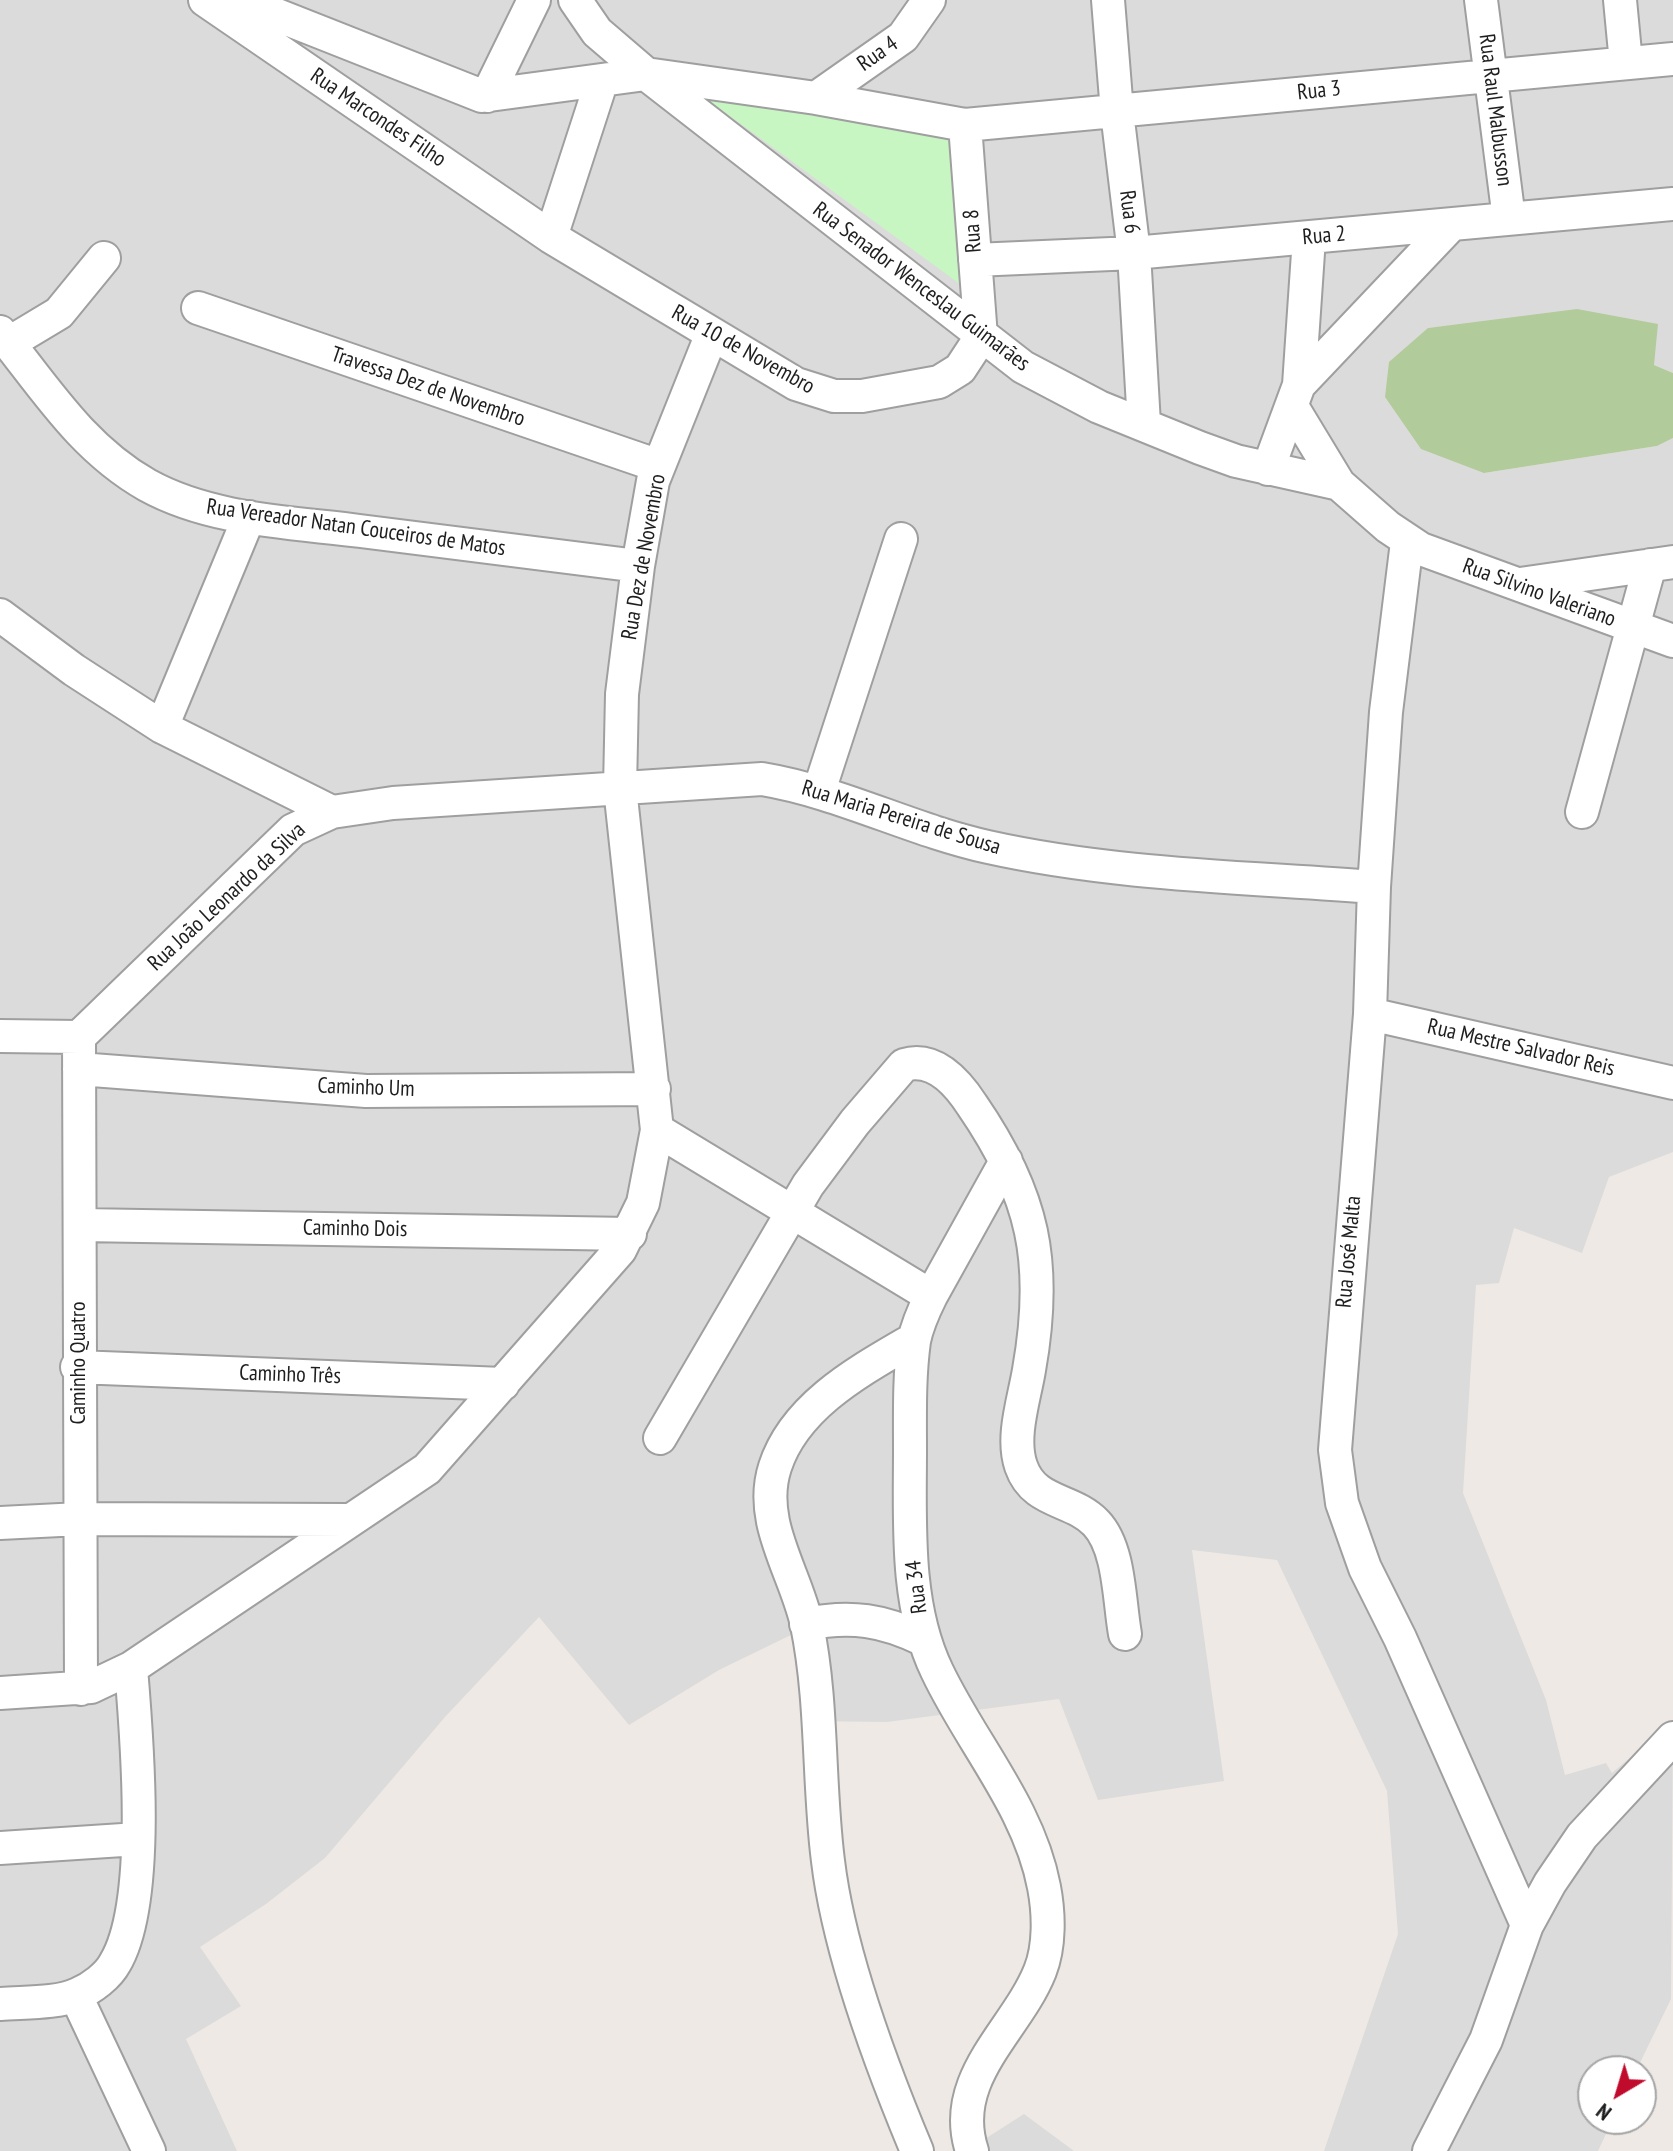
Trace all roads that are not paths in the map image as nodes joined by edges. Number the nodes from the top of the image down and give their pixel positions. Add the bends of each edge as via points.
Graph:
1 (205, 0) edge
2 (239, 0) edge
3 (534, 0) edge
4 (575, 0) edge
5 (929, 0) edge
6 (1108, 0) edge
7 (1481, 0) edge
8 (1620, 0) edge
9 (1673, 59) edge
10 (1626, 63) junction
11 (646, 74) junction
12 (1491, 74) junction
13 (602, 80) junction
14 (487, 96) junction
15 (816, 98) junction
16 (1117, 112) junction
17 (965, 125) junction
18 (1673, 204) edge
19 (1509, 219) junction
20 (1450, 226) junction
21 (551, 237) junction
22 (1309, 238) junction
23 (1134, 253) junction
24 (104, 258) dead end
25 (975, 260) junction
26 (198, 308) dead end
27 (711, 336) junction
28 (981, 337) junction
29 (4, 338) edge
30 (1296, 396) junction
31 (1144, 424) junction
32 (659, 466) junction
33 (1268, 469) junction
34 (1339, 484) junction
35 (249, 517) junction
36 (901, 539) dead end
37 (1407, 542) junction
38 (1662, 564) edge
39 (638, 566) junction
40 (1517, 585) junction
41 (0, 615) edge
42 (1635, 627) junction
43 (1673, 641) edge
44 (162, 727) junction
45 (620, 788) junction
46 (819, 791) junction
47 (332, 812) junction
48 (1582, 812) dead end
49 (1374, 887) junction
50 (1370, 1014) junction
51 (0, 1036) edge
52 (79, 1037) junction
53 (79, 1069) junction
54 (1673, 1082) edge
55 (654, 1089) junction
56 (657, 1130) junction
57 (1006, 1161) junction
58 (791, 1212) junction
59 (81, 1225) junction
60 (630, 1234) junction
61 (931, 1296) junction
62 (914, 1339) junction
63 (77, 1367) junction
64 (503, 1384) junction
65 (660, 1438) dead end
66 (80, 1519) junction
67 (348, 1520) junction
68 (0, 1523) edge
69 (806, 1624) junction
70 (1125, 1634) dead end
71 (924, 1640) junction
72 (131, 1668) junction
73 (81, 1689) junction
74 (0, 1693) edge
75 (1673, 1738) edge
76 (138, 1839) junction
77 (0, 1848) edge
78 (1527, 1925) junction
79 (76, 1996) junction
80 (0, 2004) edge
81 (149, 2151) edge
82 (917, 2151) edge
83 (972, 2151) edge
84 (1429, 2151) edge

1 - 21 street, Rua Marcondes Filho
2 - 14 street, Rua Marcondes Filho
3 - 14 street
4 - 11 street, Rua Senador Wenceslau Guimarães via 597,32
5 - 15 street, Rua 4 via 903,37
6 - 16 street, Rua 6
7 - 12 street, Rua Raul Malbusson
8 - 10 street
9 - 10 street, Rua 3
10 - 12 street, Rua 3
11 - 13 street
11 - 15 street, Rua 3
11 - 28 street, Rua Senador Wenceslau Guimarães
12 - 16 street, Rua 3
12 - 19 street, Rua Raul Malbusson
13 - 14 street
13 - 21 street
15 - 17 street, Rua 3
16 - 17 street, Rua 3
16 - 23 street, Rua 6
17 - 25 street, Rua 8
18 - 19 street, Rua 2
19 - 20 street, Rua 2
20 - 22 street, Rua 2
20 - 30 street
21 - 27 street, Rua 10 de Novembro
22 - 23 street, Rua 2
22 - 30 street
23 - 25 street, Rua 2
23 - 31 street, Rua 6
24 - 29 street via 59,313
25 - 28 street, Rua 8
26 - 32 street, Travessa Dez de Novembro
27 - 28 street, Rua 10 de Novembro via 796,384 834,396 862,396 946,379 960,369
27 - 32 street, Rua Dez de Novembro
28 - 31 street, Rua Senador Wenceslau Guimarães via 1058,386
29 - 35 street, Rua Vereador Natan Couceiros de Matos via 43,392 93,445 127,471 172,497
30 - 33 street
30 - 34 street
31 - 33 street, Rua Senador Wenceslau Guimarães
32 - 39 street, Rua Dez de Novembro
33 - 34 street, Rua Senador Wenceslau Guimarães
34 - 37 street, Rua Silvino Valeriano
35 - 39 street, Rua Vereador Natan Couceiros de Matos
35 - 44 street
36 - 46 street
37 - 40 street, Rua Silvino Valeriano
37 - 49 street, Rua José Malta via 1386,712
38 - 40 street
38 - 42 street
39 - 45 street, Rua Dez de Novembro via 622,694
40 - 42 street, Rua Silvino Valeriano
41 - 44 street
42 - 43 street, Rua Silvino Valeriano
42 - 48 street
44 - 47 street
45 - 46 street, Rua Maria Pereira de Sousa via 739,778
45 - 47 street, Rua João Leonardo da Silva
45 - 55 street, Rua Dez de Novembro
46 - 49 street, Rua Maria Pereira de Sousa via 939,834 1029,855 1102,866
47 - 52 street, Rua João Leonardo da Silva via 293,830
49 - 50 street, Rua José Malta
50 - 54 street, Rua Mestre Salvador Reis
50 - 78 street, Rua José Malta via 1338,1376 1335,1450 1342,1503 1365,1568
51 - 52 street
52 - 53 street, Caminho Quatro
53 - 55 street, Caminho Um via 366,1091
53 - 59 street, Caminho Quatro
55 - 56 street, Rua Dez de Novembro
56 - 58 street
56 - 60 street, Rua Dez de Novembro via 650,1180
57 - 58 street via 952,1080 931,1066 904,1065 825,1159
57 - 61 street, Rua 34
57 - 70 street via 1028,1210 1037,1254 1034,1345 1017,1452 1031,1485 1044,1497 1080,1511 1107,1540
58 - 61 street
58 - 65 street
59 - 60 street, Caminho Dois
59 - 63 street, Caminho Quatro
60 - 64 street, Rua Dez de Novembro
61 - 62 street, Rua 34
62 - 69 street via 814,1407 796,1425 775,1466 771,1483 776,1536
62 - 71 street, Rua 34 via 910,1516
63 - 64 street, Caminho Três
63 - 66 street, Caminho Quatro
64 - 67 street, Rua Dez de Novembro via 427,1469
66 - 67 street
66 - 68 street
66 - 73 street, Caminho Quatro
67 - 72 street, Rua Dez de Novembro
69 - 71 street via 836,1617 867,1618
69 - 82 street via 835,1906
71 - 83 street, Rua 34 via 947,1693 1023,1821 1047,1903 1041,1968 972,2086
72 - 73 street, Rua Dez de Novembro
72 - 76 street via 140,1771
73 - 74 street, Rua Dez de Novembro
75 - 78 street via 1582,1836
76 - 77 street
76 - 79 street via 125,1943 102,1979
78 - 84 street via 1486,2040
79 - 80 street
79 - 81 street

